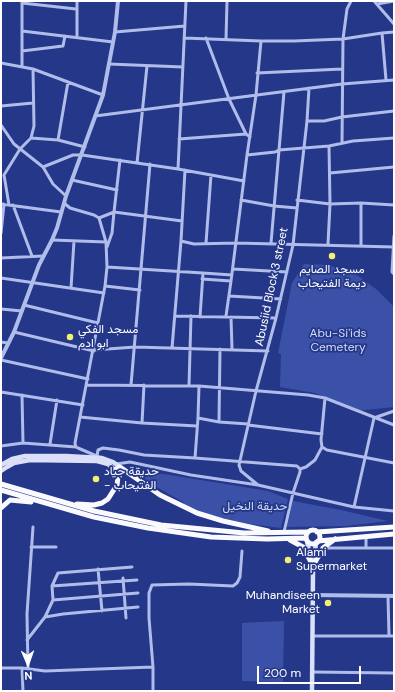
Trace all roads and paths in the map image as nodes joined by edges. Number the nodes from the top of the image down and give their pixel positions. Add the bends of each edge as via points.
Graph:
1 (77, 1) edge
2 (118, 1) edge
3 (186, 1) edge
4 (227, 1) edge
5 (351, 1) edge
6 (394, 1) edge
7 (22, 2) edge
8 (375, 3) edge
9 (76, 9) junction
10 (394, 24) edge
11 (185, 26) junction
12 (22, 31) junction
13 (114, 32) junction
14 (382, 32) junction
15 (394, 32) edge
16 (65, 36) junction
17 (77, 37) junction
18 (184, 38) junction
19 (206, 38) junction
20 (226, 38) junction
21 (343, 39) junction
22 (261, 41) junction
23 (113, 42) junction
24 (22, 52) junction
25 (1, 63) edge
26 (109, 64) junction
27 (22, 66) junction
28 (147, 66) junction
29 (183, 67) junction
30 (33, 68) junction
31 (342, 69) junction
32 (257, 73) junction
33 (386, 80) junction
34 (394, 80) edge
35 (68, 82) junction
36 (342, 84) junction
37 (309, 88) junction
38 (284, 92) junction
39 (103, 95) junction
40 (256, 95) junction
41 (229, 99) junction
42 (32, 103) junction
43 (181, 105) junction
44 (1, 106) edge
45 (142, 110) junction
46 (394, 111) edge
47 (95, 116) junction
48 (342, 116) junction
49 (307, 121) junction
50 (1, 125) edge
51 (246, 134) junction
52 (250, 137) junction
53 (31, 138) junction
54 (394, 138) edge
55 (58, 140) junction
56 (179, 140) junction
57 (342, 143) junction
58 (329, 146) junction
59 (85, 147) junction
60 (304, 148) junction
61 (20, 149) junction
62 (279, 150) junction
63 (82, 155) junction
64 (247, 155) junction
65 (120, 160) junction
66 (137, 163) junction
67 (150, 164) junction
68 (42, 167) junction
69 (394, 167) edge
70 (178, 168) junction
71 (184, 170) junction
72 (330, 173) junction
73 (212, 174) junction
74 (3, 175) edge
75 (72, 180) junction
76 (244, 181) junction
77 (117, 190) junction
78 (66, 196) junction
79 (241, 200) junction
80 (297, 200) junction
81 (64, 203) junction
82 (361, 203) junction
83 (3, 204) edge
84 (330, 204) junction
85 (394, 204) edge
86 (11, 205) junction
87 (274, 206) junction
88 (297, 208) junction
89 (61, 212) junction
90 (114, 212) junction
91 (147, 216) junction
92 (99, 218) junction
93 (182, 221) junction
94 (1, 232) edge
95 (394, 236) edge
96 (52, 240) junction
97 (74, 241) junction
98 (181, 241) junction
99 (106, 242) junction
100 (236, 242) junction
101 (206, 243) junction
102 (271, 244) junction
103 (328, 244) junction
104 (293, 245) junction
105 (361, 246) junction
106 (393, 247) edge
107 (106, 249) junction
108 (32, 256) junction
109 (43, 256) junction
110 (1, 258) edge
111 (107, 267) junction
112 (142, 269) junction
113 (233, 269) junction
114 (179, 272) junction
115 (287, 272) junction
116 (203, 273) junction
117 (394, 274) edge
118 (232, 275) junction
119 (1, 278) edge
120 (202, 279) junction
121 (231, 281) junction
122 (31, 283) junction
123 (105, 286) junction
124 (71, 288) junction
125 (140, 290) junction
126 (104, 293) junction
127 (229, 296) junction
128 (280, 299) junction
129 (24, 305) junction
130 (1, 309) edge
131 (22, 311) junction
132 (175, 316) junction
133 (191, 316) junction
134 (226, 316) junction
135 (200, 317) junction
136 (231, 317) junction
137 (276, 318) junction
138 (98, 323) junction
139 (14, 332) junction
140 (1, 342) edge
141 (8, 343) junction
142 (135, 347) junction
143 (172, 348) junction
144 (190, 348) junction
145 (220, 349) junction
146 (94, 350) junction
147 (232, 350) junction
148 (268, 351) junction
149 (1, 359) edge
150 (88, 379) junction
151 (87, 385) junction
152 (131, 385) junction
153 (144, 385) junction
154 (188, 386) junction
155 (199, 386) junction
156 (219, 387) junction
157 (256, 391) junction
158 (1, 392) edge
159 (22, 395) junction
160 (325, 398) junction
161 (57, 400) junction
162 (83, 405) junction
163 (394, 411) edge
164 (80, 417) junction
165 (198, 418) junction
166 (374, 418) junction
167 (219, 422) junction
168 (142, 423) junction
169 (248, 425) junction
170 (197, 426) junction
171 (394, 426) edge
172 (322, 434) junction
173 (23, 443) junction
174 (50, 444) junction
175 (1, 446) edge
176 (76, 447) junction
177 (322, 447) junction
178 (97, 456) junction
179 (102, 458) junction
180 (195, 458) junction
181 (364, 458) junction
182 (239, 462) junction
183 (394, 463) edge
184 (1, 465) edge
185 (117, 467) junction
186 (300, 469) junction
187 (1, 471) edge
188 (1, 484) edge
189 (258, 485) junction
190 (1, 490) edge
191 (293, 493) junction
192 (64, 503) junction
193 (52, 505) junction
194 (354, 506) junction
195 (1, 508) edge
196 (394, 511) edge
197 (33, 527) dead end
198 (394, 527) edge
199 (317, 532) junction
200 (276, 533) junction
201 (284, 533) junction
202 (394, 534) edge
203 (366, 536) junction
204 (307, 537) junction
205 (336, 538) junction
206 (288, 539) junction
207 (317, 542) junction
208 (32, 547) junction
209 (56, 547) dead end
210 (323, 548) junction
211 (366, 548) junction
212 (394, 548) edge
213 (242, 551) dead end
214 (313, 563) junction
215 (132, 567) dead end
216 (98, 569) junction
217 (123, 579) junction
218 (137, 580) dead end
219 (99, 583) junction
220 (52, 586) junction
221 (138, 593) dead end
222 (124, 594) junction
223 (313, 595) junction
224 (388, 596) junction
225 (394, 596) edge
226 (101, 597) junction
227 (53, 600) junction
228 (138, 607) dead end
229 (125, 608) junction
230 (102, 610) junction
231 (44, 617) junction
232 (126, 618) dead end
233 (312, 636) junction
234 (388, 636) junction
235 (394, 636) edge
236 (27, 640) junction
237 (153, 667) junction
238 (1, 668) edge
239 (22, 668) junction
240 (28, 669) junction
241 (312, 672) junction
242 (394, 673) edge
243 (23, 691) edge
244 (153, 691) edge
245 (312, 691) edge

1 - 9 street
2 - 13 street
3 - 11 street
4 - 20 street
5 - 21 street via 347,9
6 - 8 street
7 - 9 street
7 - 12 street
8 - 10 street
9 - 17 street
11 - 13 street
11 - 18 street
12 - 16 street
12 - 24 street
13 - 23 street
14 - 15 street
14 - 21 street
14 - 33 street
16 - 17 street
16 - 24 street via 63,46
17 - 23 street
18 - 19 street
18 - 29 street
19 - 20 street
19 - 41 street
20 - 22 street
21 - 22 street
21 - 31 street
22 - 32 street
23 - 26 street
24 - 27 street
25 - 27 street
26 - 28 street
26 - 39 street
27 - 30 street
28 - 29 street
28 - 45 street
29 - 43 street
30 - 35 street
30 - 42 street
31 - 32 street
31 - 36 street
32 - 40 street
33 - 34 street
33 - 36 street
35 - 39 street
35 - 55 street
36 - 37 street
36 - 48 street
37 - 38 street
37 - 49 street, Abusiid Block 3 street
38 - 40 street
38 - 62 street
39 - 47 street
40 - 41 street
40 - 52 street
41 - 43 street
41 - 51 street
42 - 44 street
42 - 53 street via 34,126
43 - 45 street
43 - 56 street
45 - 47 street
45 - 66 street
46 - 48 street
47 - 59 street
48 - 49 street via 324,121
48 - 57 street
49 - 60 street, Abusiid Block 3 street
50 - 61 street
51 - 52 street
51 - 56 street
52 - 64 street
53 - 55 street
53 - 61 street
54 - 57 street
55 - 59 street
56 - 70 street
57 - 58 street
58 - 60 street
58 - 72 street
59 - 63 street
60 - 62 street
60 - 80 street, Abusiid Block 3 street
61 - 68 street
61 - 74 street
62 - 64 street
62 - 87 street
63 - 65 street
63 - 68 street
63 - 75 street
64 - 76 street
65 - 66 street
65 - 77 street
66 - 67 street
67 - 70 street
67 - 91 street
68 - 78 street via 53,184
69 - 72 street
70 - 71 street
71 - 73 street
71 - 93 street
72 - 84 street
73 - 76 street
73 - 101 street
74 - 86 street
75 - 77 street
75 - 78 street
76 - 79 street
77 - 90 street
78 - 81 street
79 - 87 street
79 - 100 street
80 - 84 street
80 - 88 street, Abusiid Block 3 street
81 - 89 street
81 - 92 street via 70,208
82 - 84 street
82 - 85 street
82 - 105 street
83 - 86 street
83 - 94 street
84 - 103 street
86 - 89 street
86 - 108 street
87 - 88 street
87 - 102 street
88 - 104 street, Abusiid Block 3 street
89 - 96 street
90 - 91 street
90 - 92 street
90 - 107 street via 112,233
91 - 93 street
91 - 112 street
92 - 99 street
93 - 98 street
95 - 106 street
96 - 97 street
96 - 109 street
97 - 99 street
97 - 124 street
98 - 101 street
98 - 114 street
99 - 107 street
100 - 101 street
100 - 102 street
100 - 113 street
102 - 104 street
103 - 104 street
103 - 105 street
104 - 115 street, Abusiid Block 3 street
105 - 106 street
106 - 117 street
107 - 111 street
108 - 109 street
108 - 110 street
109 - 122 street
111 - 112 street
111 - 123 street
112 - 114 street
112 - 125 street
113 - 115 street
113 - 118 street
114 - 116 street
114 - 132 street
115 - 128 street, Abusiid Block 3 street
116 - 118 street
116 - 120 street
118 - 121 street
119 - 122 street
120 - 121 street
120 - 135 street
121 - 127 street
122 - 124 street
122 - 129 street
123 - 125 street
123 - 126 street
124 - 126 street
125 - 142 street
126 - 138 street
127 - 128 street
127 - 134 street
128 - 137 street, Abusiid Block 3 street
129 - 131 street
129 - 138 street
130 - 131 street
131 - 139 street
132 - 133 street
132 - 143 street
133 - 135 street
133 - 144 street
134 - 135 street
134 - 136 street
136 - 137 street
136 - 147 street
137 - 148 street, Abusiid Block 3 street
138 - 146 street
139 - 141 street
139 - 146 street
140 - 141 street
141 - 149 street
142 - 143 street
142 - 146 street
142 - 152 street
143 - 144 street
144 - 145 street
144 - 154 street
145 - 147 street
145 - 156 street
146 - 150 street
147 - 148 street
148 - 157 street, Abusiid Block 3 street
149 - 150 street
150 - 151 street
151 - 152 street
151 - 162 street
152 - 153 street
153 - 154 street
153 - 168 street
154 - 155 street
155 - 156 street
155 - 165 street
156 - 157 street
156 - 167 street
157 - 160 street
157 - 169 street, Abusiid Block 3 street
158 - 159 street
159 - 161 street
159 - 173 street
160 - 166 street
160 - 172 street
161 - 162 street
161 - 174 street
162 - 164 street
163 - 166 street
164 - 168 street
164 - 176 street
165 - 167 street
165 - 170 street
166 - 171 street
166 - 181 street
167 - 169 street
168 - 170 street
169 - 172 street
169 - 182 street, Abusiid Block 3 street
170 - 180 street
172 - 177 street
173 - 174 street
173 - 175 street
174 - 176 street
176 - 178 street
177 - 181 street
177 - 186 street via 315,460
178 - 179 street
178 - 180 street via 98,450 103,448 144,455
179 - 184 main road via 25,456
179 - 185 main road
180 - 182 street
181 - 183 street
181 - 194 street
182 - 186 street via 290,465
182 - 189 street via 241,471
185 - 187 main road via 97,461 30,460 14,463
185 - 189 street via 130,462
185 - 192 highway via 117,485 105,501 94,505
185 - 200 highway via 196,513
186 - 191 street
188 - 192 highway
189 - 191 street
190 - 193 highway
191 - 194 street
191 - 201 street
192 - 200 highway via 120,518 161,525 224,532
193 - 195 highway via 14,500 7,501
193 - 206 highway via 121,523 178,533
194 - 196 street
197 - 208 street
198 - 199 highway
199 - 204 highway via 313,530
199 - 207 highway
200 - 201 highway
201 - 204 highway
202 - 203 highway
203 - 205 highway
203 - 211 street
204 - 206 highway
204 - 207 highway via 311,543
204 - 214 main road
205 - 207 highway
205 - 210 highway
206 - 214 highway via 303,547
207 - 214 main road
208 - 209 street
208 - 236 street via 26,614
210 - 211 street
210 - 214 highway
211 - 212 street
213 - 237 street via 240,576 233,586 152,585 149,618
214 - 223 main road
215 - 216 street
216 - 219 street
216 - 220 street via 58,573
217 - 218 street
217 - 219 street
217 - 222 street
219 - 220 street
219 - 226 street
220 - 227 street
221 - 222 street
222 - 226 street
222 - 229 street
223 - 224 street
223 - 233 main road
224 - 225 street
224 - 234 street
226 - 227 street
226 - 230 street
227 - 231 street
228 - 229 street
229 - 230 street
229 - 232 street
230 - 231 street
231 - 236 street
233 - 234 street
233 - 241 main road
234 - 235 street
236 - 240 street
237 - 240 street via 58,671
237 - 244 street
238 - 239 street
239 - 240 street
239 - 243 street
241 - 242 street
241 - 245 main road

